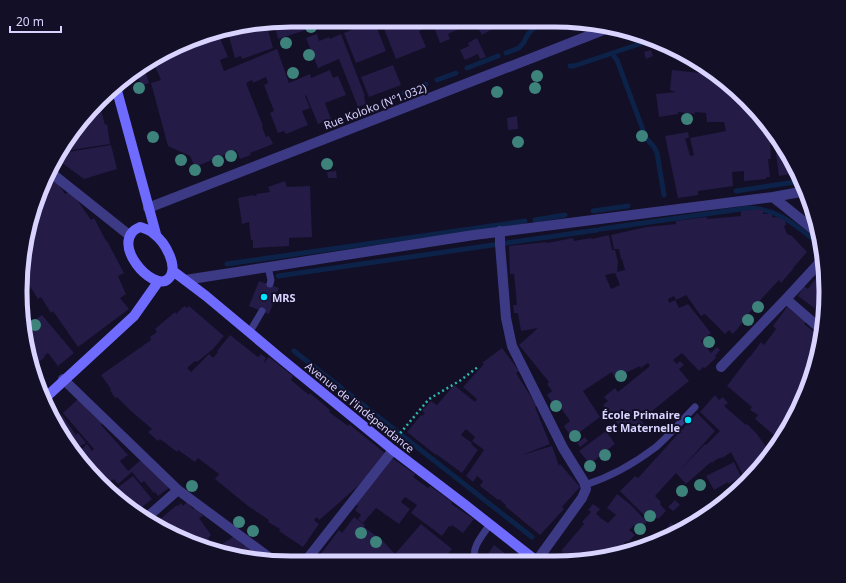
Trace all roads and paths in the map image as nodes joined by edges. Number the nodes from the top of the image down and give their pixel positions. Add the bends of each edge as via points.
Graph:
1 (601, 31) edge
2 (117, 93) edge
3 (54, 175) edge
4 (800, 192) edge
5 (773, 197) junction
6 (148, 208) junction
7 (811, 228) edge
8 (500, 231) junction
9 (156, 234) junction
10 (129, 235) junction
11 (817, 265) edge
12 (268, 267) junction
13 (173, 271) junction
14 (185, 280) junction
15 (158, 282) junction
16 (270, 284) dead end
17 (786, 299) junction
18 (262, 311) dead end
19 (817, 326) edge
20 (249, 332) junction
21 (479, 366) dead end
22 (721, 367) dead end
23 (63, 379) junction
24 (48, 394) edge
25 (696, 407) dead end
26 (391, 448) junction
27 (584, 485) junction
28 (178, 490) junction
29 (150, 515) edge
30 (490, 524) junction
31 (265, 554) edge
32 (309, 556) edge
33 (474, 556) edge
34 (530, 556) edge
35 (534, 556) edge

1 - 6 street, Rue Koloko (N°1.032)
2 - 6 main road
3 - 10 street
4 - 5 street
5 - 7 street
5 - 8 street
6 - 9 main road
8 - 12 street
8 - 27 street via 506,318 512,346
9 - 10 main road via 140,227
9 - 13 main road via 166,247
10 - 15 main road via 128,243 132,256 145,275
11 - 17 street
12 - 14 street
12 - 16 lane
13 - 14 main road, Avenue de l'indépendance
13 - 15 main road via 165,282
14 - 20 main road, Avenue de l'indépendance
15 - 23 main road via 134,316
17 - 19 street
17 - 22 street
18 - 20 lane
20 - 26 main road, Avenue de l'indépendance
21 - 26 path via 429,399
23 - 24 main road
23 - 28 street
25 - 27 lane via 656,446 599,481
26 - 30 main road, Avenue de l'indépendance
26 - 32 street
27 - 35 street via 586,489 582,498
28 - 29 street
28 - 31 street
30 - 33 lane via 475,548
30 - 34 main road, Avenue de l'indépendance

